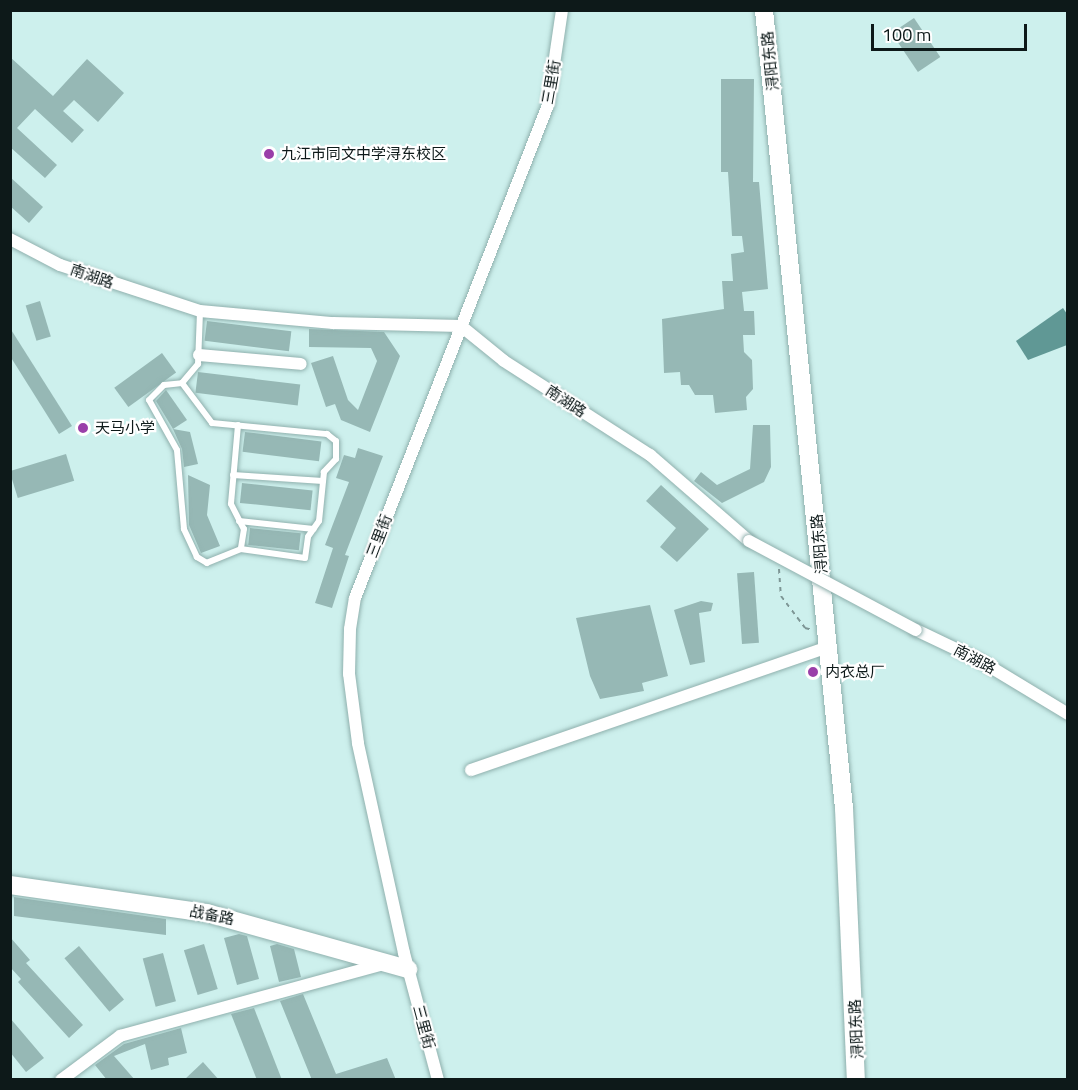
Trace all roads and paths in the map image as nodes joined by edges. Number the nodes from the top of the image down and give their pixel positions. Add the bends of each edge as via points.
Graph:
1 (562, 10) edge
2 (764, 10) edge
3 (10, 239) edge
4 (200, 311) junction
5 (461, 326) junction
6 (199, 355) junction
7 (301, 364) dead end
8 (182, 383) junction
9 (238, 425) junction
10 (234, 475) junction
11 (323, 481) junction
12 (239, 521) junction
13 (314, 529) junction
14 (241, 549) junction
15 (778, 556) junction
16 (828, 641) junction
17 (1068, 714) edge
18 (471, 770) dead end
19 (10, 885) edge
20 (387, 963) junction
21 (408, 969) junction
22 (61, 1080) edge
23 (438, 1080) edge
24 (856, 1080) edge

1 - 5 street, 三里街 via 548,105
2 - 16 main road, 浔阳东路
3 - 4 street, 南湖路 via 60,265
4 - 5 street, 南湖路 via 333,323
4 - 6 lane
5 - 15 street, 南湖路, bridge via 504,361 650,455 749,541
5 - 21 street, 三里街 via 356,598 350,629 349,674 358,743
6 - 7 street
6 - 8 lane via 198,364
8 - 9 lane via 212,423
8 - 14 lane via 165,385 149,400 177,450 184,529 197,557 207,563
9 - 10 lane
9 - 11 lane via 327,434 336,441 336,459 324,472
10 - 11 lane
10 - 12 lane via 231,504
11 - 13 lane via 319,522
12 - 13 lane
12 - 14 lane via 244,529
13 - 14 lane via 308,537 305,558
15 - 16 path via 781,596 805,628
15 - 17 street, 南湖路, bridge via 979,660
16 - 18 street
16 - 24 main road, 浔阳东路 via 844,808
19 - 20 main road, 战备路 via 207,913
20 - 21 main road, 战备路
20 - 22 street via 120,1036
21 - 23 street, 三里街

